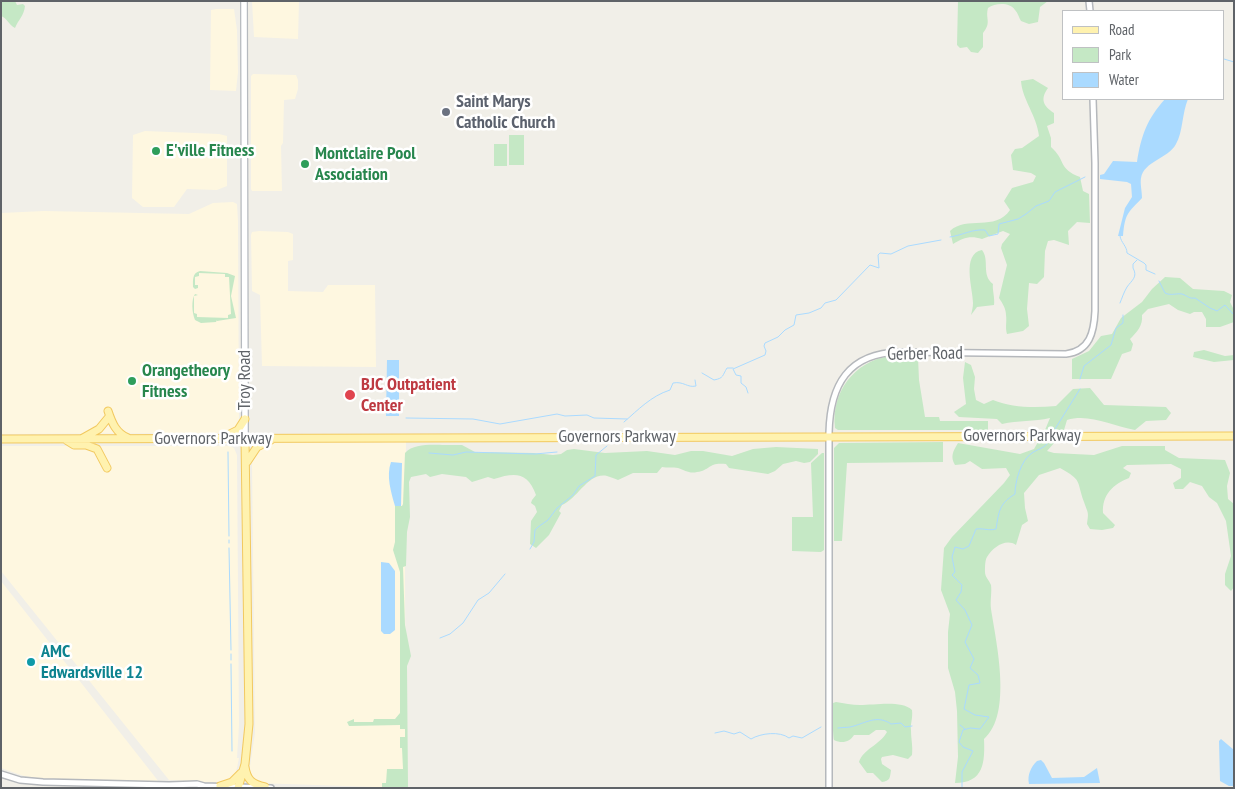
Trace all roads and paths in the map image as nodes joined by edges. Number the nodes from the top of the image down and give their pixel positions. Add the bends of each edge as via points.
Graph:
1 (244, 1) edge
2 (1092, 100) edge
3 (245, 418) junction
4 (829, 436) junction
5 (1234, 436) edge
6 (276, 438) junction
7 (1, 439) edge
8 (65, 439) junction
9 (79, 439) junction
10 (131, 439) junction
11 (219, 439) junction
12 (245, 439) junction
13 (246, 465) junction
14 (108, 468) dead end
15 (244, 768) junction
16 (1, 774) edge
17 (169, 786) junction
18 (204, 786) junction
19 (221, 787) edge
20 (237, 787) edge
21 (182, 788) edge
22 (192, 788) edge
23 (268, 788) edge
24 (829, 788) edge

1 - 3 main road, Troy Road
2 - 4 street, Gerber Road via 1095,312 1094,331 1089,341 1077,352 1066,354 900,352 873,356 854,367 837,388 831,406
3 - 11 main road via 238,430
3 - 12 main road, Troy Road
4 - 5 main road, Governors Parkway
4 - 6 main road, Governors Parkway
4 - 24 street, Gerber Road
6 - 12 main road, Governors Parkway
6 - 13 main road via 257,447
7 - 8 main road, Governors Parkway
8 - 9 main road, Governors Parkway
8 - 14 main road via 97,449
9 - 10 main road, Governors Parkway
9 - 10 main road via 94,433 108,415 116,429
10 - 11 main road, Governors Parkway
11 - 12 main road, Governors Parkway
12 - 13 main road, Troy Road
13 - 15 main road, Troy Road via 249,702
15 - 19 main road via 236,779
15 - 20 main road, Troy Road
15 - 23 main road via 251,782
16 - 17 street via 39,782
17 - 18 street
17 - 21 street
18 - 19 street
18 - 22 street
19 - 20 street
20 - 23 street

